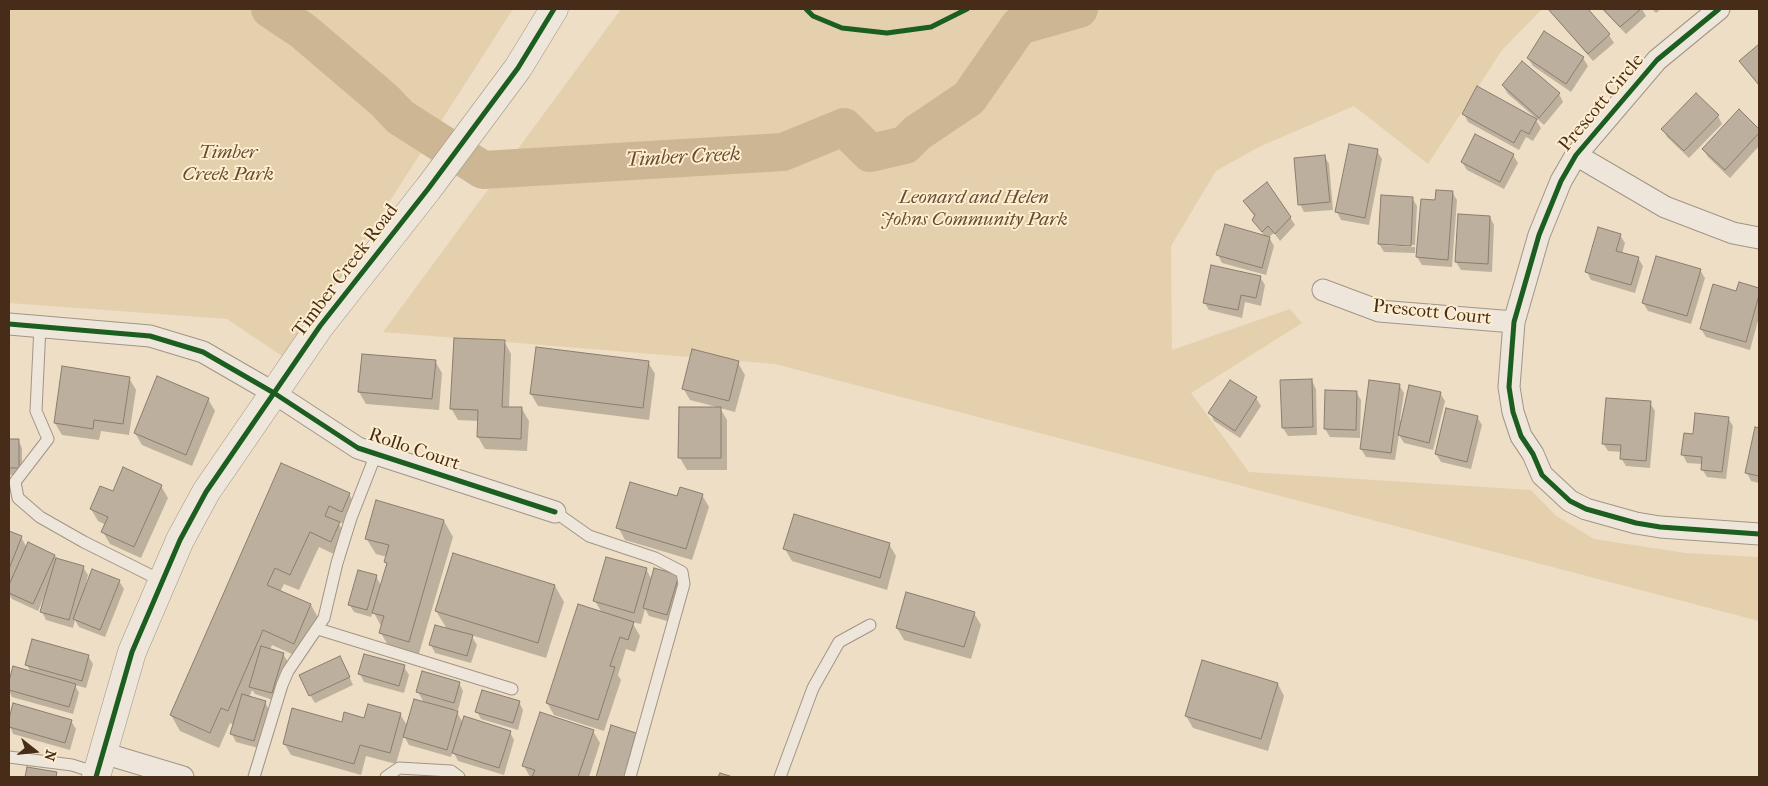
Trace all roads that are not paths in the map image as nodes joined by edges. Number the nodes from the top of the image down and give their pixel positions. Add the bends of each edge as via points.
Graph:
1 (1719, 9) edge
2 (556, 11) edge
3 (1576, 155) junction
4 (1759, 238) edge
5 (1324, 290) dead end
6 (1514, 322) junction
7 (9, 324) edge
8 (40, 326) junction
9 (274, 393) junction
10 (376, 454) junction
11 (555, 512) joint
12 (1759, 534) edge
13 (162, 581) junction
14 (870, 625) dead end
15 (318, 629) junction
16 (512, 689) dead end
17 (9, 757) edge
18 (98, 768) edge
19 (178, 776) edge
20 (254, 777) edge
21 (386, 777) edge
22 (459, 777) edge
23 (630, 777) edge
24 (780, 777) edge

1 - 3 street, Prescott Circle via 1657,60
2 - 9 street, Timber Creek Road via 518,68 320,326
3 - 4 street via 1665,207 1733,233
3 - 6 street, Prescott Circle via 1538,235
5 - 6 street, Prescott Court via 1379,311
6 - 12 street, Prescott Circle via 1509,387 1520,436 1542,475 1570,501 1586,509 1636,523
7 - 8 street, Rollo Court
8 - 9 street, Rollo Court via 150,336 203,352
8 - 13 lane via 36,411 48,439 15,482 18,498 40,517
9 - 10 street, Rollo Court via 358,448
9 - 13 street, Timber Creek Road via 206,492
10 - 11 street, Rollo Court
10 - 15 lane via 351,518 324,618
11 - 23 lane via 589,536 655,558 682,572 684,584
13 - 18 street, Timber Creek Road via 132,652
14 - 24 lane via 839,642 814,688
15 - 16 lane
15 - 20 lane via 282,684
17 - 18 lane
18 - 19 street
21 - 22 lane via 399,768 451,771

